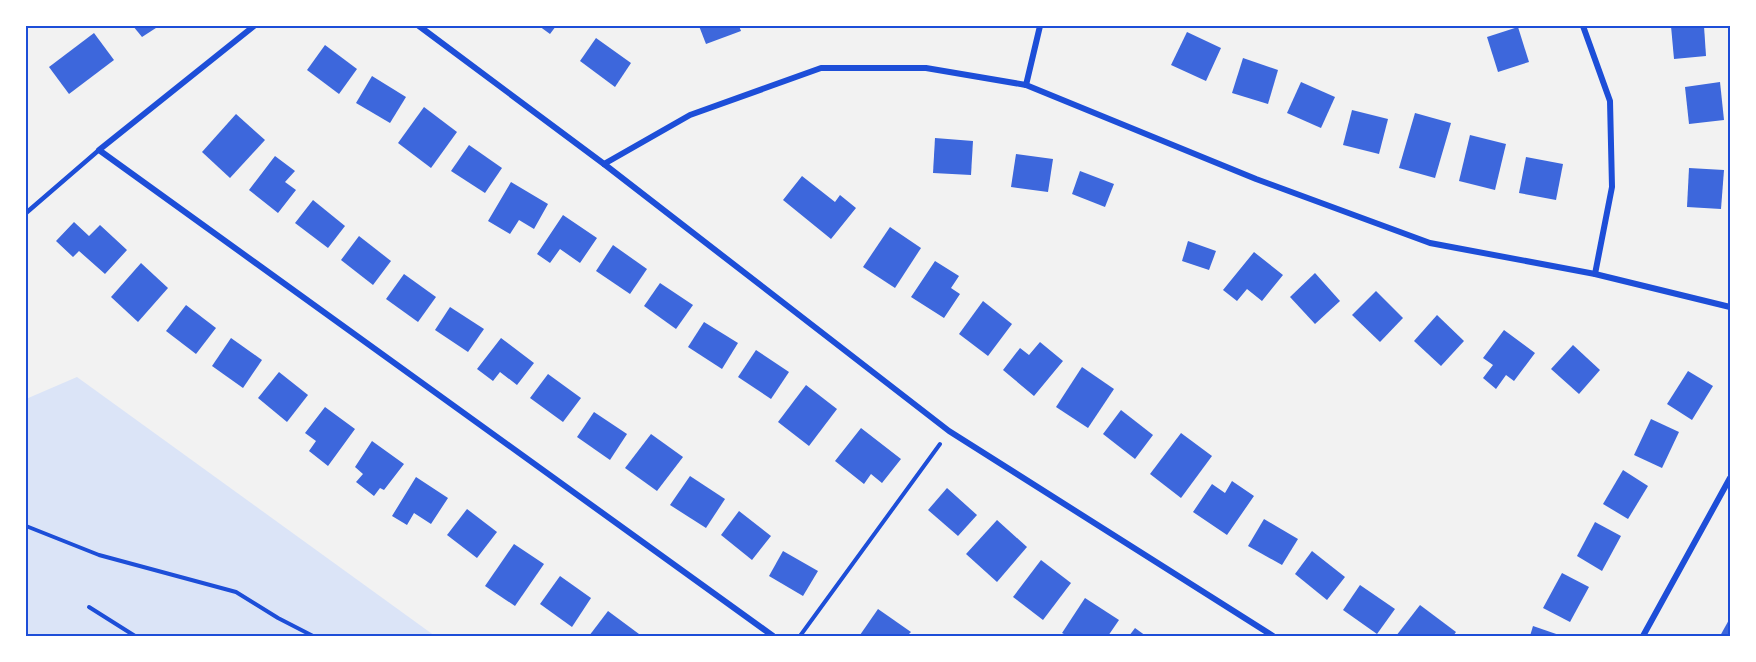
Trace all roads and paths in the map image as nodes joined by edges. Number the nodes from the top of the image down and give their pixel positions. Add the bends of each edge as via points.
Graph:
1 (254, 26) edge
2 (419, 26) edge
3 (1040, 26) edge
4 (1583, 26) edge
5 (1026, 85) junction
6 (99, 150) junction
7 (604, 164) junction
8 (26, 213) edge
9 (1595, 274) junction
10 (1731, 307) edge
11 (949, 431) junction
12 (1731, 478) edge
13 (26, 526) edge
14 (89, 607) dead end
15 (135, 636) edge
16 (313, 636) edge
17 (773, 636) edge
18 (800, 636) edge
19 (1273, 636) edge
20 (1643, 636) edge

1 - 6 street
2 - 7 street
3 - 5 street
4 - 9 street via 1610,101 1612,187
5 - 7 street via 926,68 821,68 690,115
5 - 9 street via 1256,179 1430,243
6 - 8 lane
6 - 17 street
7 - 11 street
9 - 10 street
11 - 18 path
11 - 19 street
12 - 20 street
13 - 16 path via 99,555 236,591
14 - 15 path

